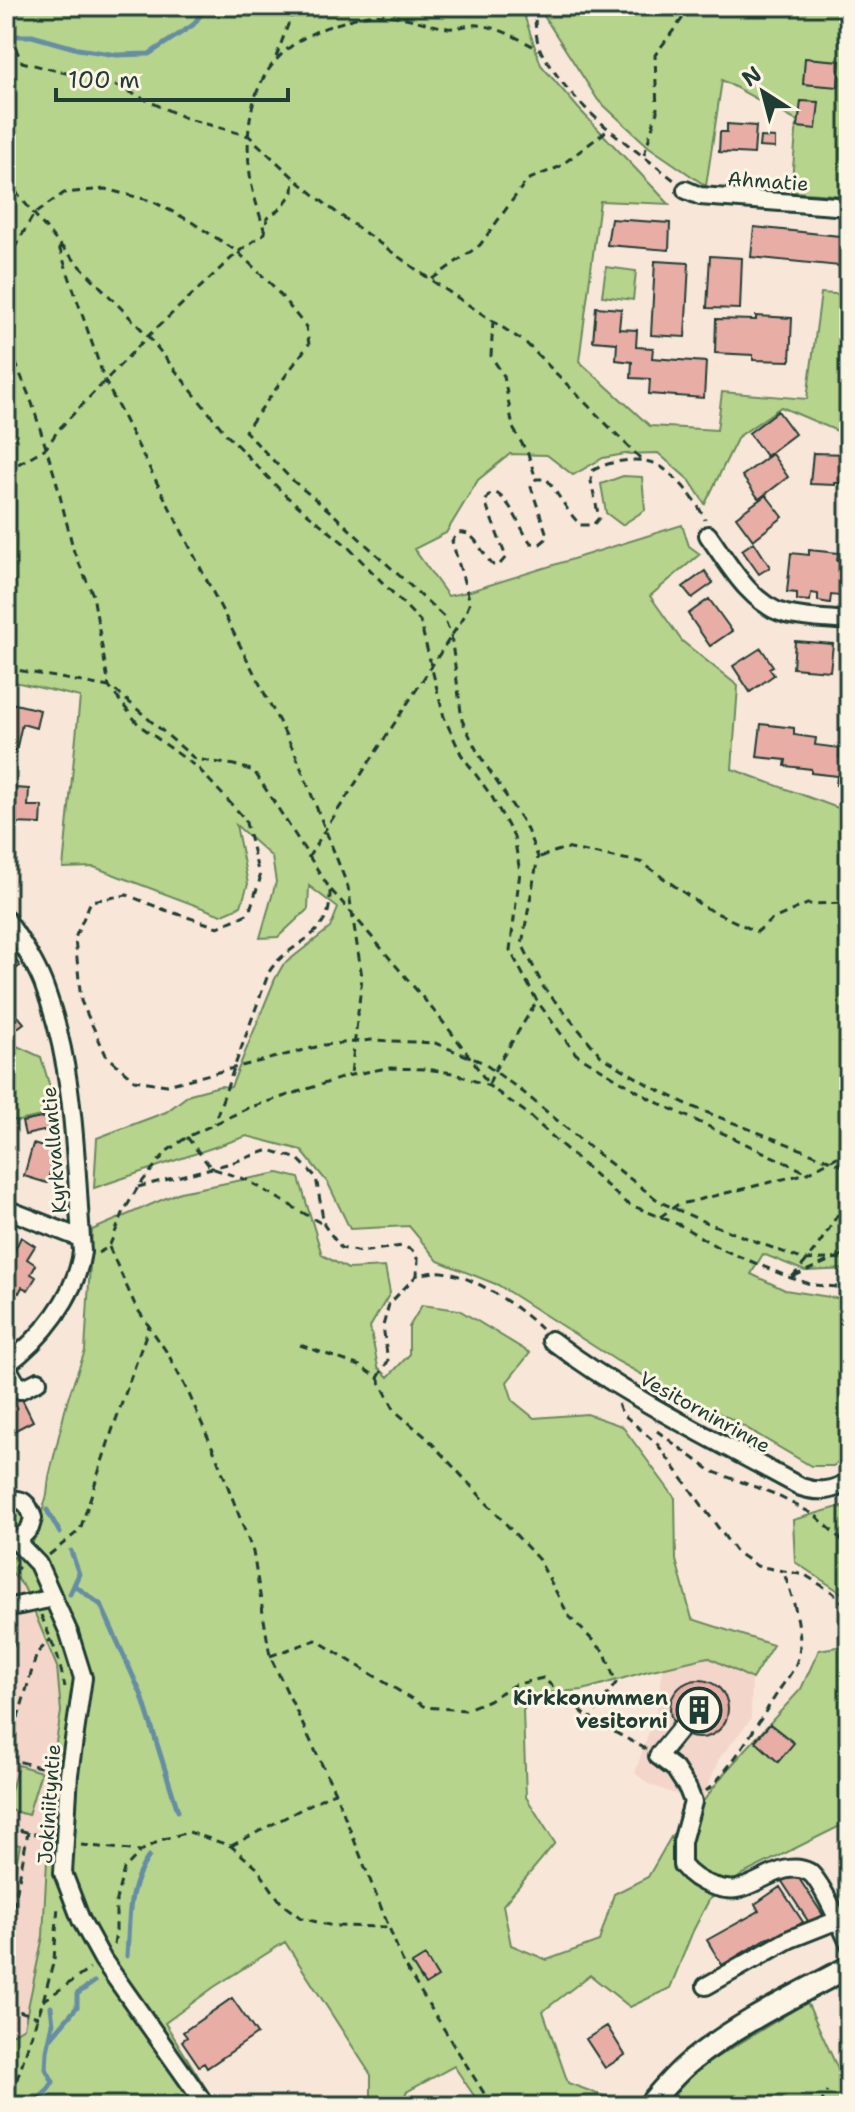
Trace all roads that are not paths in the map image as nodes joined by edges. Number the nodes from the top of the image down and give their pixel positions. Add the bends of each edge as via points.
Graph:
1 (686, 190) road end
2 (849, 207) edge
3 (708, 535) road end
4 (849, 621) edge
5 (6, 919) edge
6 (6, 1209) edge
7 (80, 1238) junction
8 (551, 1340) road end
9 (6, 1365) edge
10 (38, 1381) dead end
11 (849, 1481) edge
12 (6, 1500) edge
13 (12, 1538) edge
14 (54, 1598) junction
15 (6, 1608) edge
16 (680, 1729) dead end
17 (838, 1920) junction
18 (849, 1943) edge
19 (849, 1967) edge
20 (706, 1986) dead end
21 (206, 2106) edge
22 (648, 2106) edge

1 - 2 street, Ahmatie via 700,196
3 - 4 street via 762,603 785,614
5 - 7 street, Kyrkvallantie via 43,985 67,1067
6 - 7 street
7 - 9 street, Kyrkvallantie via 80,1262 63,1303
8 - 11 street, Vesitorninrinne via 598,1375 801,1487 824,1492
9 - 10 street via 20,1390
12 - 13 street via 26,1504 33,1518 30,1528
13 - 14 street, Jokiniityntie via 38,1564
14 - 15 street
14 - 21 street, Jokiniityntie via 83,1678 58,1841 63,1873 103,1960
16 - 17 street via 658,1756 675,1769 693,1802 682,1865 706,1884 726,1890 801,1870 813,1875
17 - 18 street
17 - 20 street via 790,1939
19 - 22 main road via 708,2048

